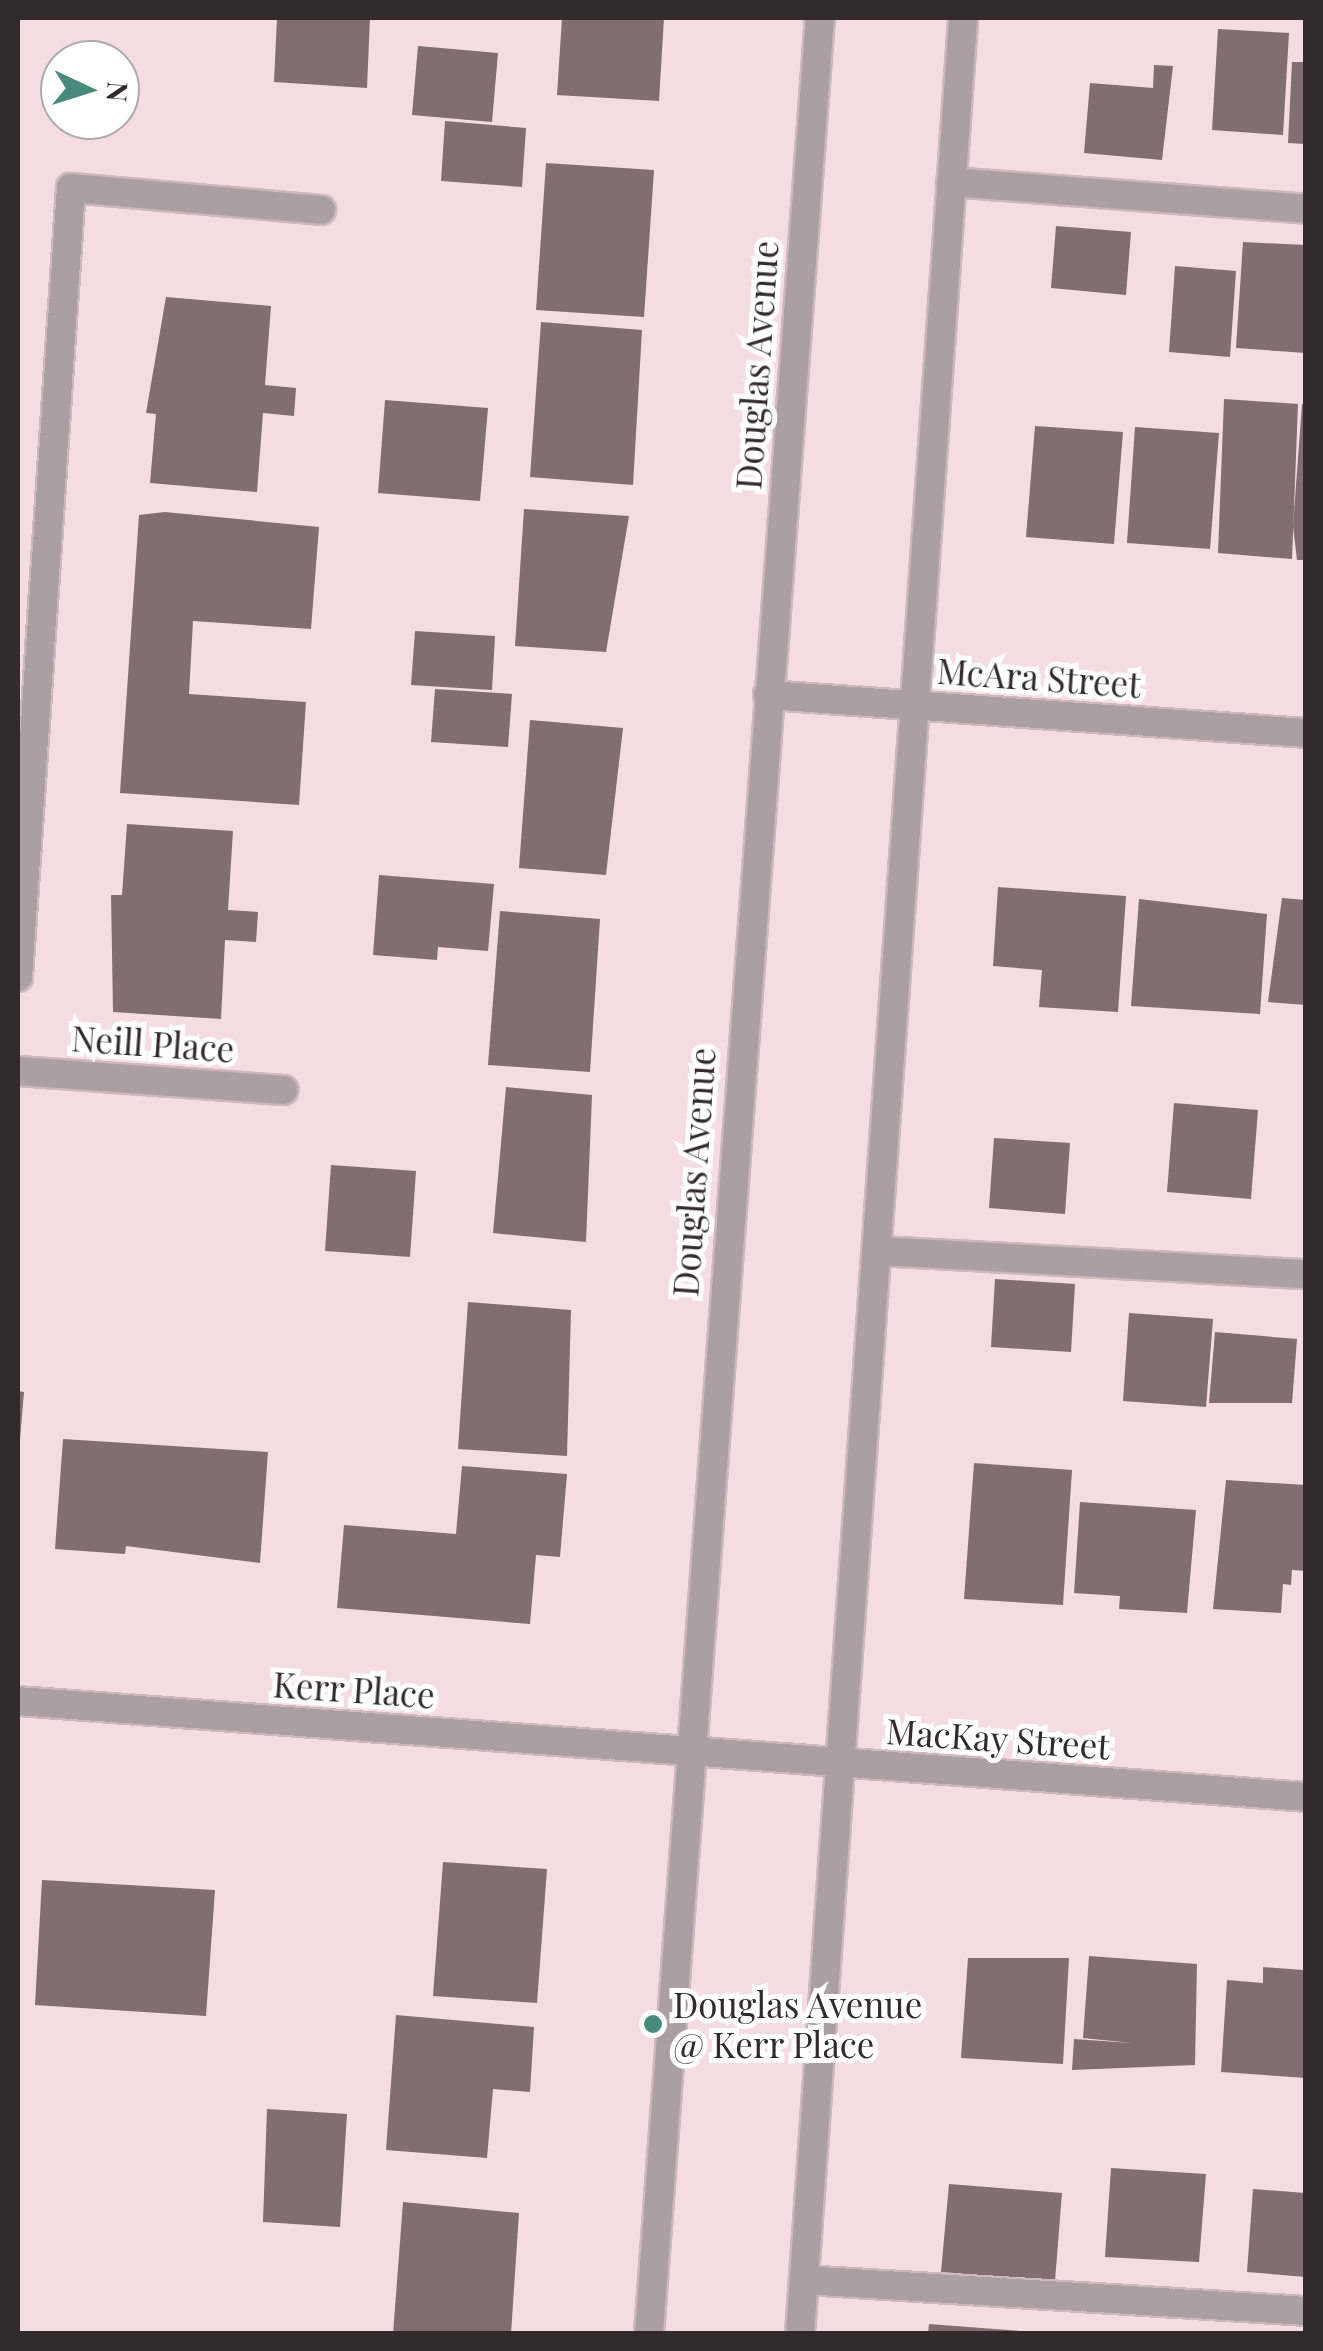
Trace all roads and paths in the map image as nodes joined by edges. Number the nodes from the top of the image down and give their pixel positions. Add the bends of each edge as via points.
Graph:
1 (820, 18) edge
2 (963, 18) edge
3 (951, 182) junction
4 (1306, 208) edge
5 (321, 210) dead end
6 (25, 666) edge
7 (768, 695) junction
8 (912, 706) junction
9 (1306, 733) edge
10 (18, 978) edge
11 (18, 1070) edge
12 (283, 1090) dead end
13 (880, 1250) junction
14 (1306, 1274) edge
15 (18, 1702) edge
16 (686, 1751) junction
17 (841, 1765) junction
18 (1306, 1797) edge
19 (804, 2280) junction
20 (1306, 2311) edge
21 (649, 2334) edge
22 (800, 2334) edge

1 - 7 street, Douglas Avenue
2 - 3 street
3 - 4 street
3 - 8 street
5 - 6 street via 71,188
6 - 10 street
7 - 8 street, McAra Street
7 - 16 street, Douglas Avenue
8 - 9 street, McAra Street
8 - 13 street
11 - 12 street, Neill Place
13 - 14 street
13 - 17 street
15 - 16 street, Kerr Place
16 - 17 street, MacKay Street
16 - 21 street, Douglas Avenue
17 - 18 street, MacKay Street
17 - 19 street
19 - 20 street
19 - 22 street

